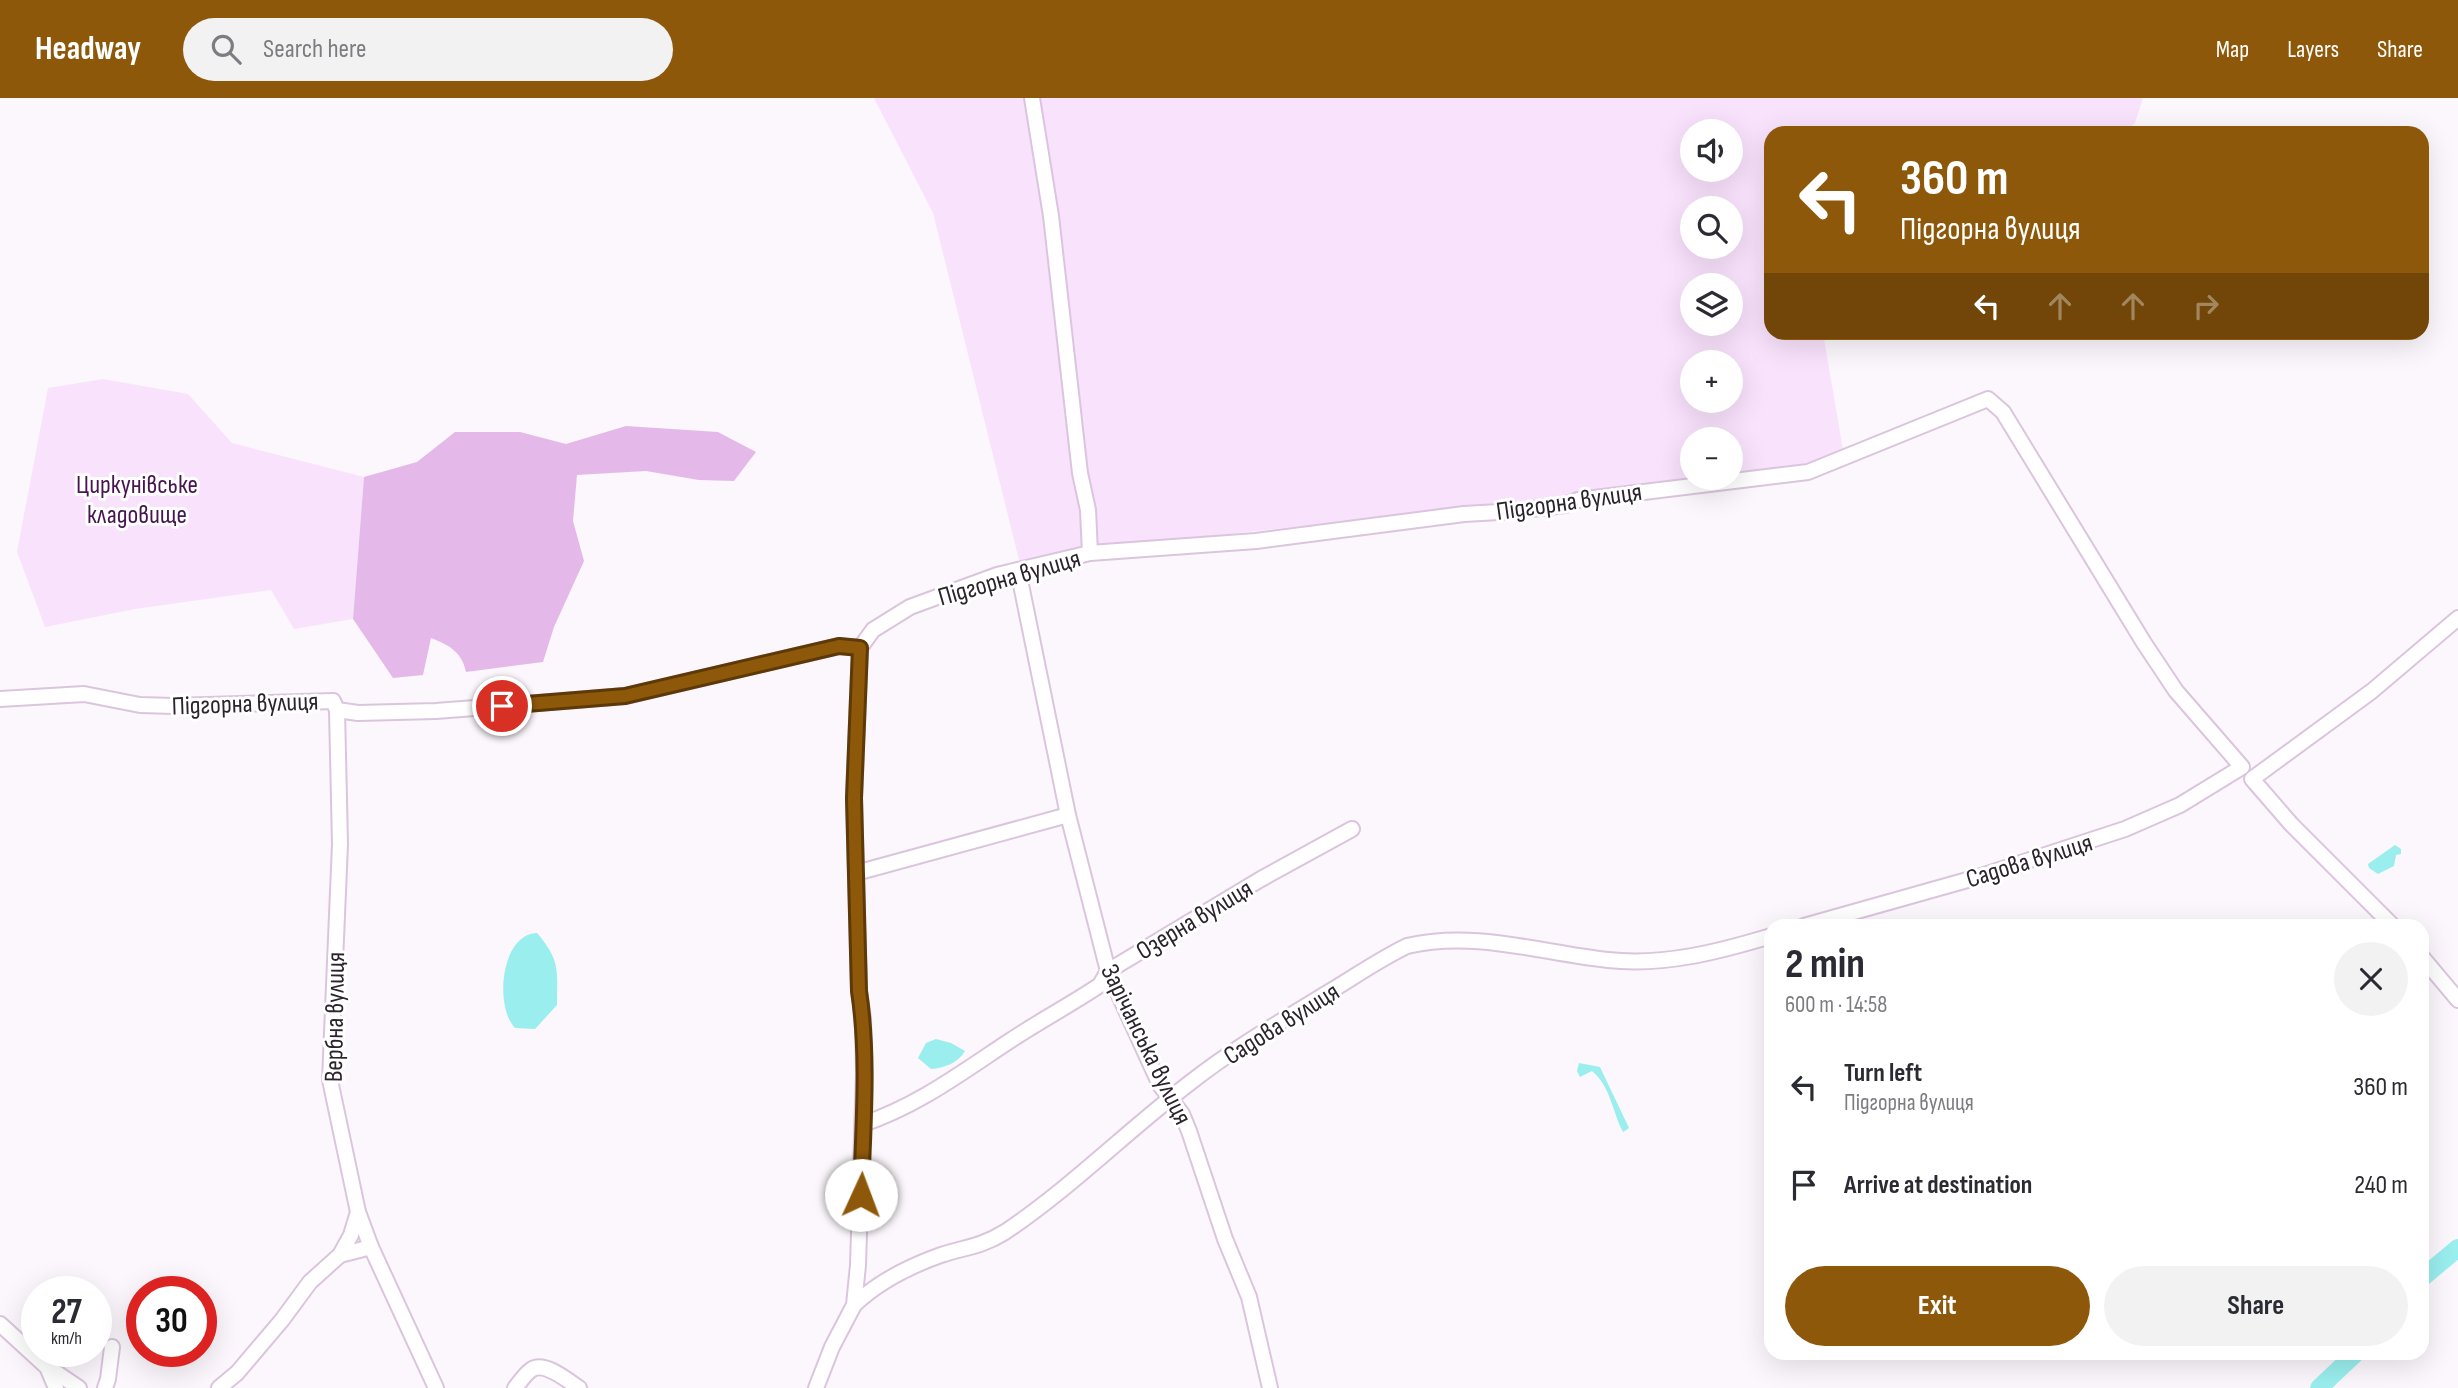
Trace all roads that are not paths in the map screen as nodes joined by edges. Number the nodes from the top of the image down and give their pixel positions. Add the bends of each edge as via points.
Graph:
1 (1032, 98) edge
2 (1090, 554) junction
3 (1018, 570) junction
4 (2458, 618) edge
5 (860, 648) junction
6 (0, 699) edge
7 (337, 710) junction
8 (2242, 766) joint
9 (1068, 815) junction
10 (1352, 829) dead end
11 (856, 873) junction
12 (1829, 919) edge
13 (2386, 919) edge
14 (1764, 938) edge
15 (2429, 965) edge
16 (1108, 971) junction
17 (2458, 1000) edge
18 (1172, 1098) junction
19 (863, 1124) junction
20 (358, 1212) junction
21 (371, 1247) junction
22 (340, 1255) junction
23 (858, 1265) junction
24 (878, 1286) junction
25 (853, 1304) junction
26 (0, 1324) edge
27 (21, 1343) edge
28 (47, 1367) joint
29 (110, 1367) edge
30 (56, 1388) edge
31 (79, 1388) edge
32 (105, 1388) edge
33 (219, 1388) edge
34 (436, 1388) edge
35 (515, 1388) edge
36 (579, 1388) edge
37 (816, 1388) edge
38 (1270, 1388) edge

1 - 2 street via 1051,216
2 - 3 street, Підгорна вулиця
2 - 8 street, Підгорна вулиця via 1256,541 1808,472 1988,399 2003,412 2176,691
3 - 5 street, Підгорна вулиця via 910,607 873,630
3 - 9 street, Зарічанська вулиця
4 - 13 street via 2372,691 2252,779
5 - 7 street, Підгорна вулиця via 839,646 625,696 436,711
5 - 11 street
6 - 7 street, Підгорна вулиця via 84,694 163,706 333,701
7 - 20 street, Вербна вулиця via 340,844 330,1080
8 - 12 street, Садова вулиця via 2180,805 2125,830
9 - 11 street
9 - 16 street, Зарічанська вулиця
10 - 16 street, Озерна вулиця
11 - 19 street
14 - 18 street, Садова вулиця via 1663,961 1609,960 1478,941 1406,946 1220,1060
15 - 17 street
16 - 18 street, Зарічанська вулиця via 1160,1085
16 - 19 street, Озерна вулиця via 1100,985 931,1093
18 - 24 street, Садова вулиця via 1002,1234 975,1248 943,1254
18 - 38 street, Зарічанська вулиця via 1186,1122 1245,1287
19 - 23 street
20 - 21 street, Вербна вулиця
20 - 22 street
21 - 22 street
21 - 34 street, Вербна вулиця
22 - 33 street via 310,1282 237,1373
23 - 24 street
23 - 25 street
24 - 25 street, Садова вулиця
25 - 37 street
26 - 27 street
28 - 30 street
28 - 31 street
29 - 32 street
35 - 36 street via 538,1367

